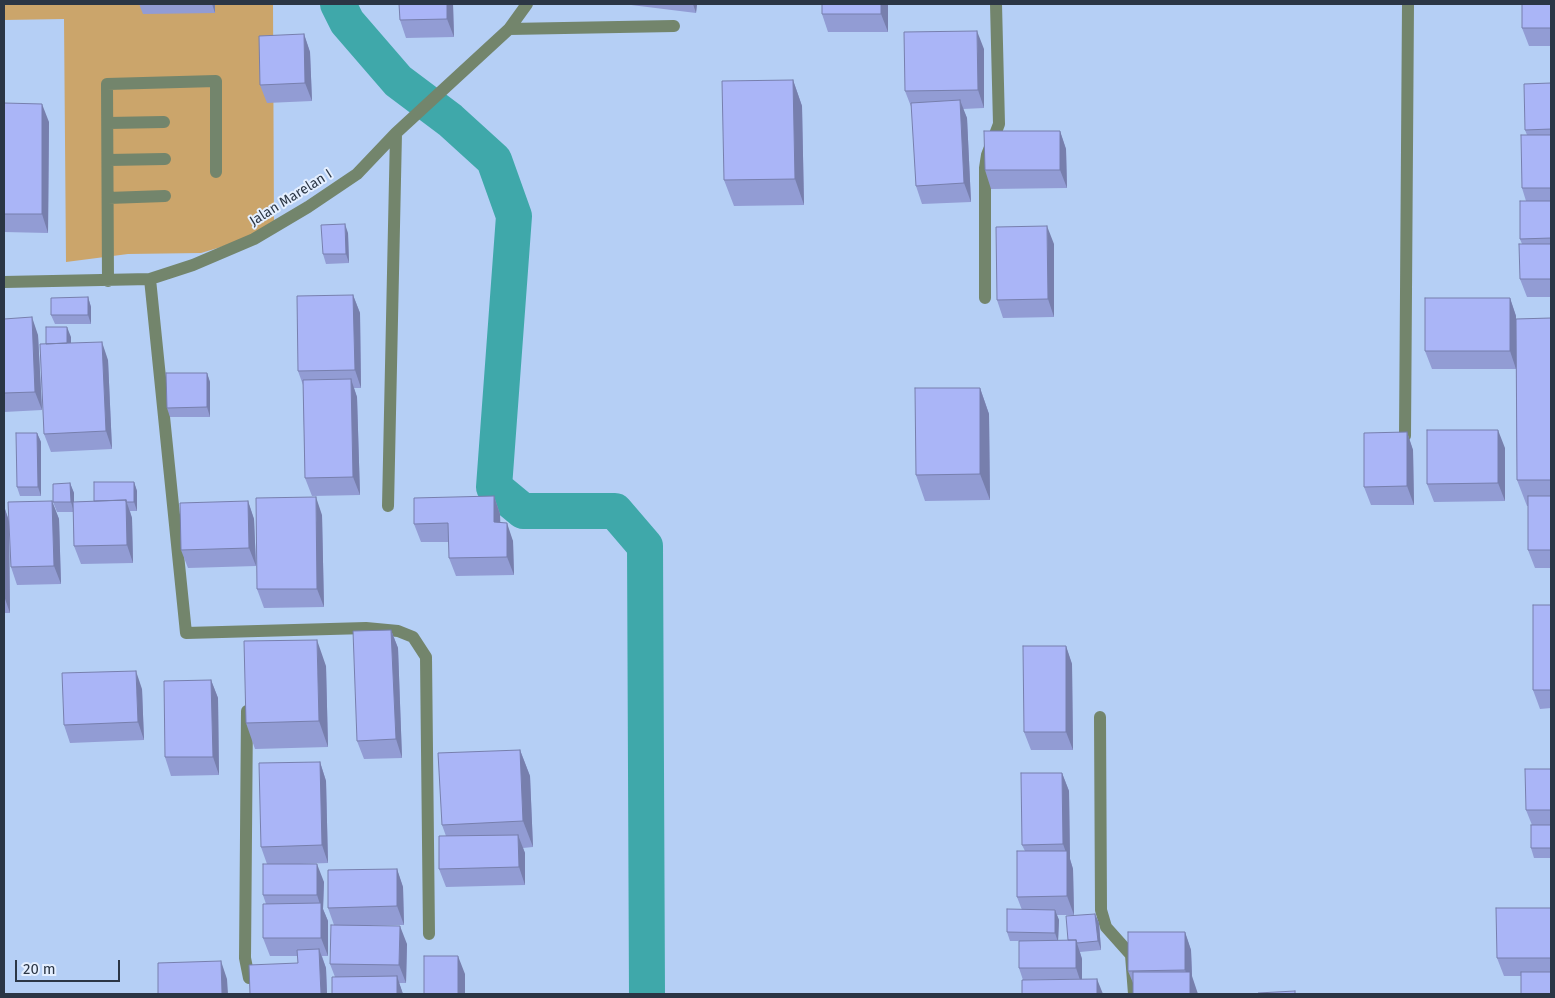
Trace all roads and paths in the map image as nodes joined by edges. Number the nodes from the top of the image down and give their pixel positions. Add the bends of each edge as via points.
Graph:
1 (527, 4) edge
2 (996, 4) edge
3 (1408, 4) edge
4 (674, 26) dead end
5 (509, 29) junction
6 (164, 122) dead end
7 (108, 123) junction
8 (396, 132) junction
9 (166, 159) dead end
10 (108, 160) junction
11 (216, 172) dead end
12 (165, 196) dead end
13 (108, 198) junction
14 (150, 279) junction
15 (108, 280) junction
16 (4, 282) edge
17 (985, 298) dead end
18 (1404, 436) edge
19 (388, 506) dead end
20 (247, 700) edge
21 (1100, 717) dead end
22 (429, 934) dead end
23 (249, 978) edge
24 (1134, 994) edge

1 - 5 street, Jalan Marelan I
2 - 17 street via 999,124 986,155
3 - 18 street
4 - 5 street
5 - 8 street, Jalan Marelan I
6 - 7 street
7 - 10 street
7 - 11 street via 107,84 216,81
8 - 14 street, Jalan Marelan I via 357,174 308,207 254,239
8 - 19 street
9 - 10 street
10 - 13 street
12 - 13 street
13 - 15 street
14 - 15 street, Jalan Marelan I
14 - 22 street via 186,633 247,636 366,628 398,631 413,637 426,657
15 - 16 street, Jalan Marelan I
20 - 23 street via 245,958
21 - 24 street via 1101,910 1106,927 1131,955

